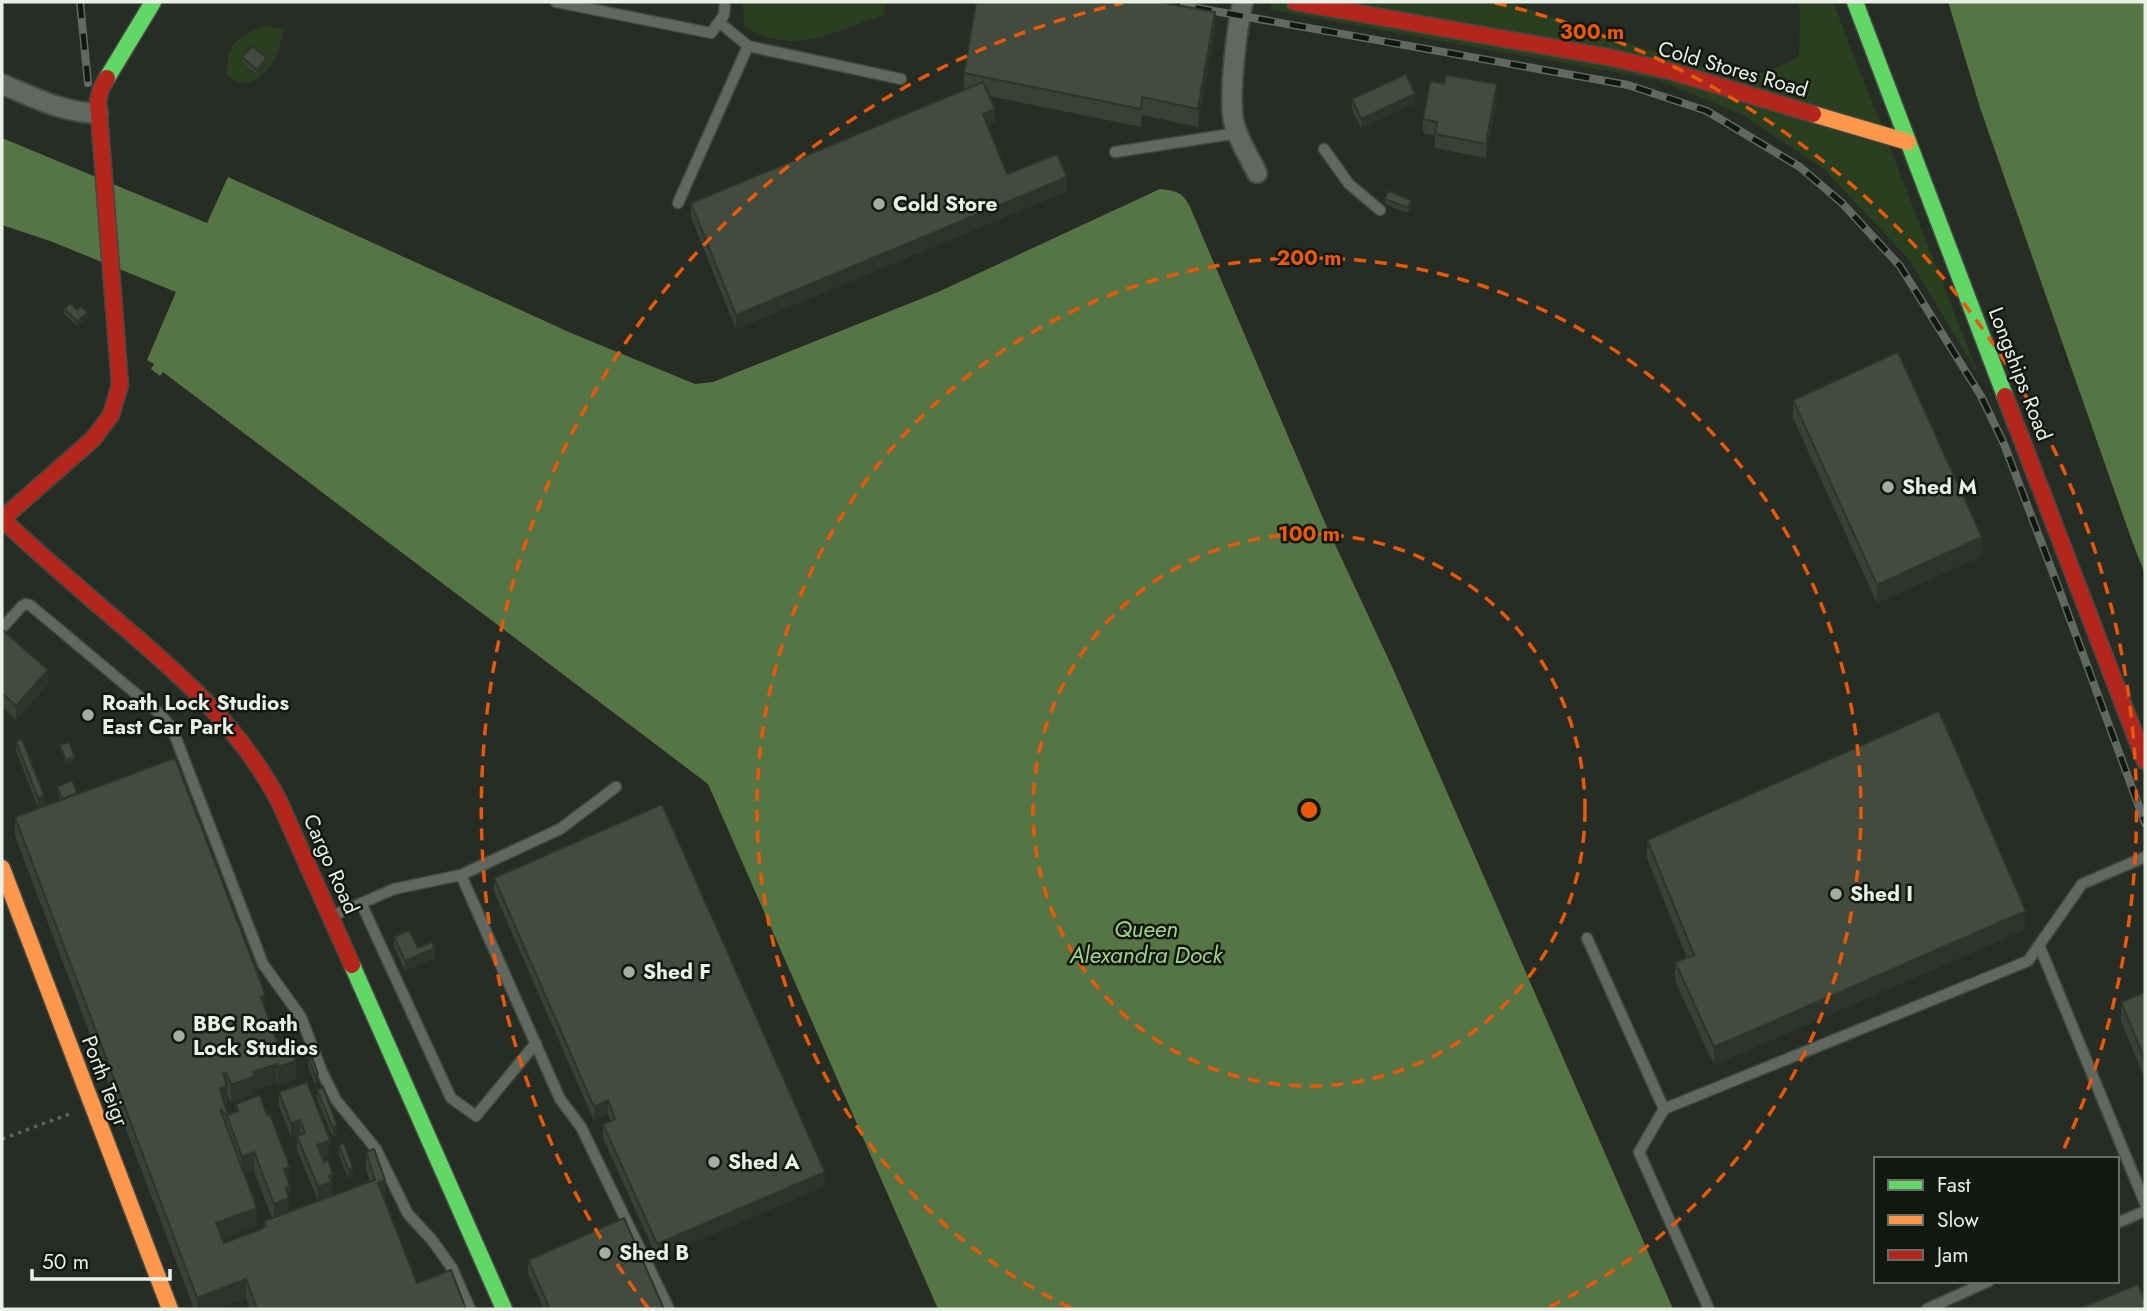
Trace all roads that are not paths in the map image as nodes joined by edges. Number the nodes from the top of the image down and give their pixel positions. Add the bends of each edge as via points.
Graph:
1 (153, 2) edge
2 (556, 2) edge
3 (725, 2) edge
4 (1243, 2) edge
5 (1295, 2) edge
6 (1855, 2) edge
7 (719, 22) junction
8 (748, 46) junction
9 (901, 79) dead end
10 (2, 83) edge
11 (98, 113) junction
12 (1238, 133) junction
13 (1908, 142) junction
14 (1324, 149) dead end
15 (1115, 152) dead end
16 (1257, 173) dead end
17 (678, 203) dead end
18 (1380, 210) dead end
19 (2, 519) edge
20 (2, 628) edge
21 (2145, 761) edge
22 (615, 787) dead end
23 (2145, 857) edge
24 (2, 868) edge
25 (461, 875) junction
26 (361, 903) junction
27 (331, 916) junction
28 (1587, 938) dead end
29 (2039, 945) junction
30 (536, 1043) junction
31 (1664, 1109) junction
32 (2145, 1203) edge
33 (2145, 1210) edge
34 (2119, 1222) edge
35 (1985, 1283) edge
36 (170, 1309) edge
37 (470, 1309) edge
38 (504, 1309) edge
39 (669, 1309) edge
40 (1709, 1309) edge
41 (1927, 1309) edge

1 - 11 street via 101,89
2 - 7 lane via 711,33
3 - 7 lane
4 - 12 street via 1234,80
5 - 13 street, Cold Stores Road via 1670,71
6 - 13 street, Longships Road
7 - 8 lane
8 - 9 lane
8 - 17 lane
10 - 11 street via 61,108
11 - 19 street via 119,397 96,439
12 - 15 lane
12 - 16 street
13 - 21 street, Longships Road
14 - 18 lane via 1349,184
19 - 27 street, Cargo Road via 192,686 235,731 271,784
20 - 37 lane via 22,606 30,605 172,728 263,964 301,1017 330,1088 383,1160 408,1214 452,1268
22 - 25 lane via 560,829
23 - 29 lane via 2082,884
24 - 36 street, Porth Teigr
25 - 26 lane via 394,889
25 - 30 lane
26 - 27 lane
26 - 30 lane via 451,1098 476,1116
27 - 38 street, Cargo Road
28 - 31 lane
29 - 31 lane via 2028,961
29 - 32 lane
30 - 39 lane via 560,1099 581,1127
31 - 40 lane via 1639,1152
33 - 34 lane
35 - 41 lane

